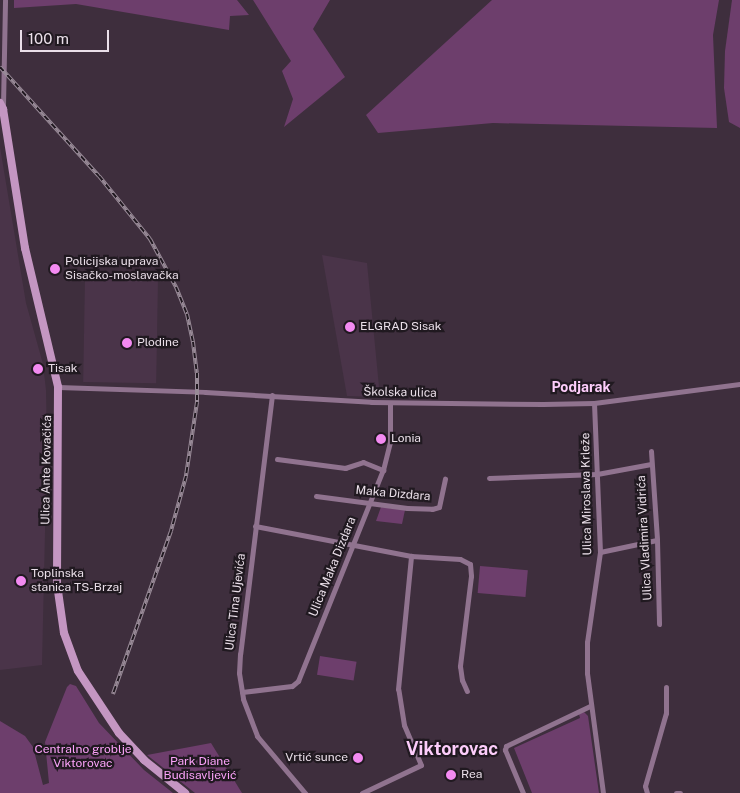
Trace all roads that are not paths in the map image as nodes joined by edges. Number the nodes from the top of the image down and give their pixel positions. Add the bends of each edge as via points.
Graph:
1 (5, 0) edge
2 (2, 106) edge
3 (740, 384) edge
4 (58, 387) junction
5 (272, 395) junction
6 (390, 403) junction
7 (594, 403) junction
8 (651, 451) dead end
9 (278, 459) dead end
10 (651, 464) junction
11 (383, 470) junction
12 (597, 474) junction
13 (445, 478) dead end
14 (489, 478) dead end
15 (316, 496) dead end
16 (370, 503) junction
17 (255, 526) junction
18 (657, 540) junction
19 (353, 545) junction
20 (600, 552) junction
21 (410, 556) junction
22 (659, 624) dead end
23 (666, 687) dead end
24 (467, 691) dead end
25 (242, 692) junction
26 (590, 706) junction
27 (185, 793) edge
28 (305, 793) edge
29 (362, 793) edge
30 (522, 793) edge
31 (603, 793) edge
32 (647, 793) edge
33 (676, 793) edge
34 (680, 793) edge

1 - 2 street
2 - 4 main road, Ulica Ante Kovačića via 25,248
3 - 7 street, Školska ulica
4 - 5 street, Školska ulica
4 - 27 main road, Ulica Ante Kovačića via 56,584 64,632 78,671 119,733 144,760
5 - 6 street, Školska ulica
5 - 17 street, Ulica Tina Ujevića
6 - 7 street, Školska ulica
6 - 11 street, Ulica Maka Dizdara via 390,442
7 - 12 street, Ulica Miroslava Krleže
8 - 10 street, Ulica Vladimira Vidrića
9 - 11 street, Maka Dizdara via 345,468 363,462
10 - 12 street
10 - 18 street, Ulica Vladimira Vidrića
11 - 16 street, Ulica Maka Dizdara
12 - 14 street
12 - 20 street, Ulica Miroslava Krleže
13 - 16 street, Maka Dizdara via 439,507 407,508
15 - 16 street, Maka Dizdara
16 - 19 street, Ulica Maka Dizdara
17 - 19 street
17 - 25 street, Ulica Tina Ujevića via 240,654
18 - 20 street
18 - 22 street, Ulica Vladimira Vidrića
19 - 21 street
19 - 25 street, Ulica Maka Dizdara via 296,684
20 - 26 street, Ulica Miroslava Krleže via 587,642
21 - 24 street via 460,559 470,564 460,666
21 - 29 street via 398,689 404,725 421,765
23 - 32 street via 666,714 646,786
25 - 28 street, Ulica Tina Ujevića via 257,736
26 - 30 street via 506,746
26 - 31 street, Ulica Miroslava Krleže
33 - 34 street

